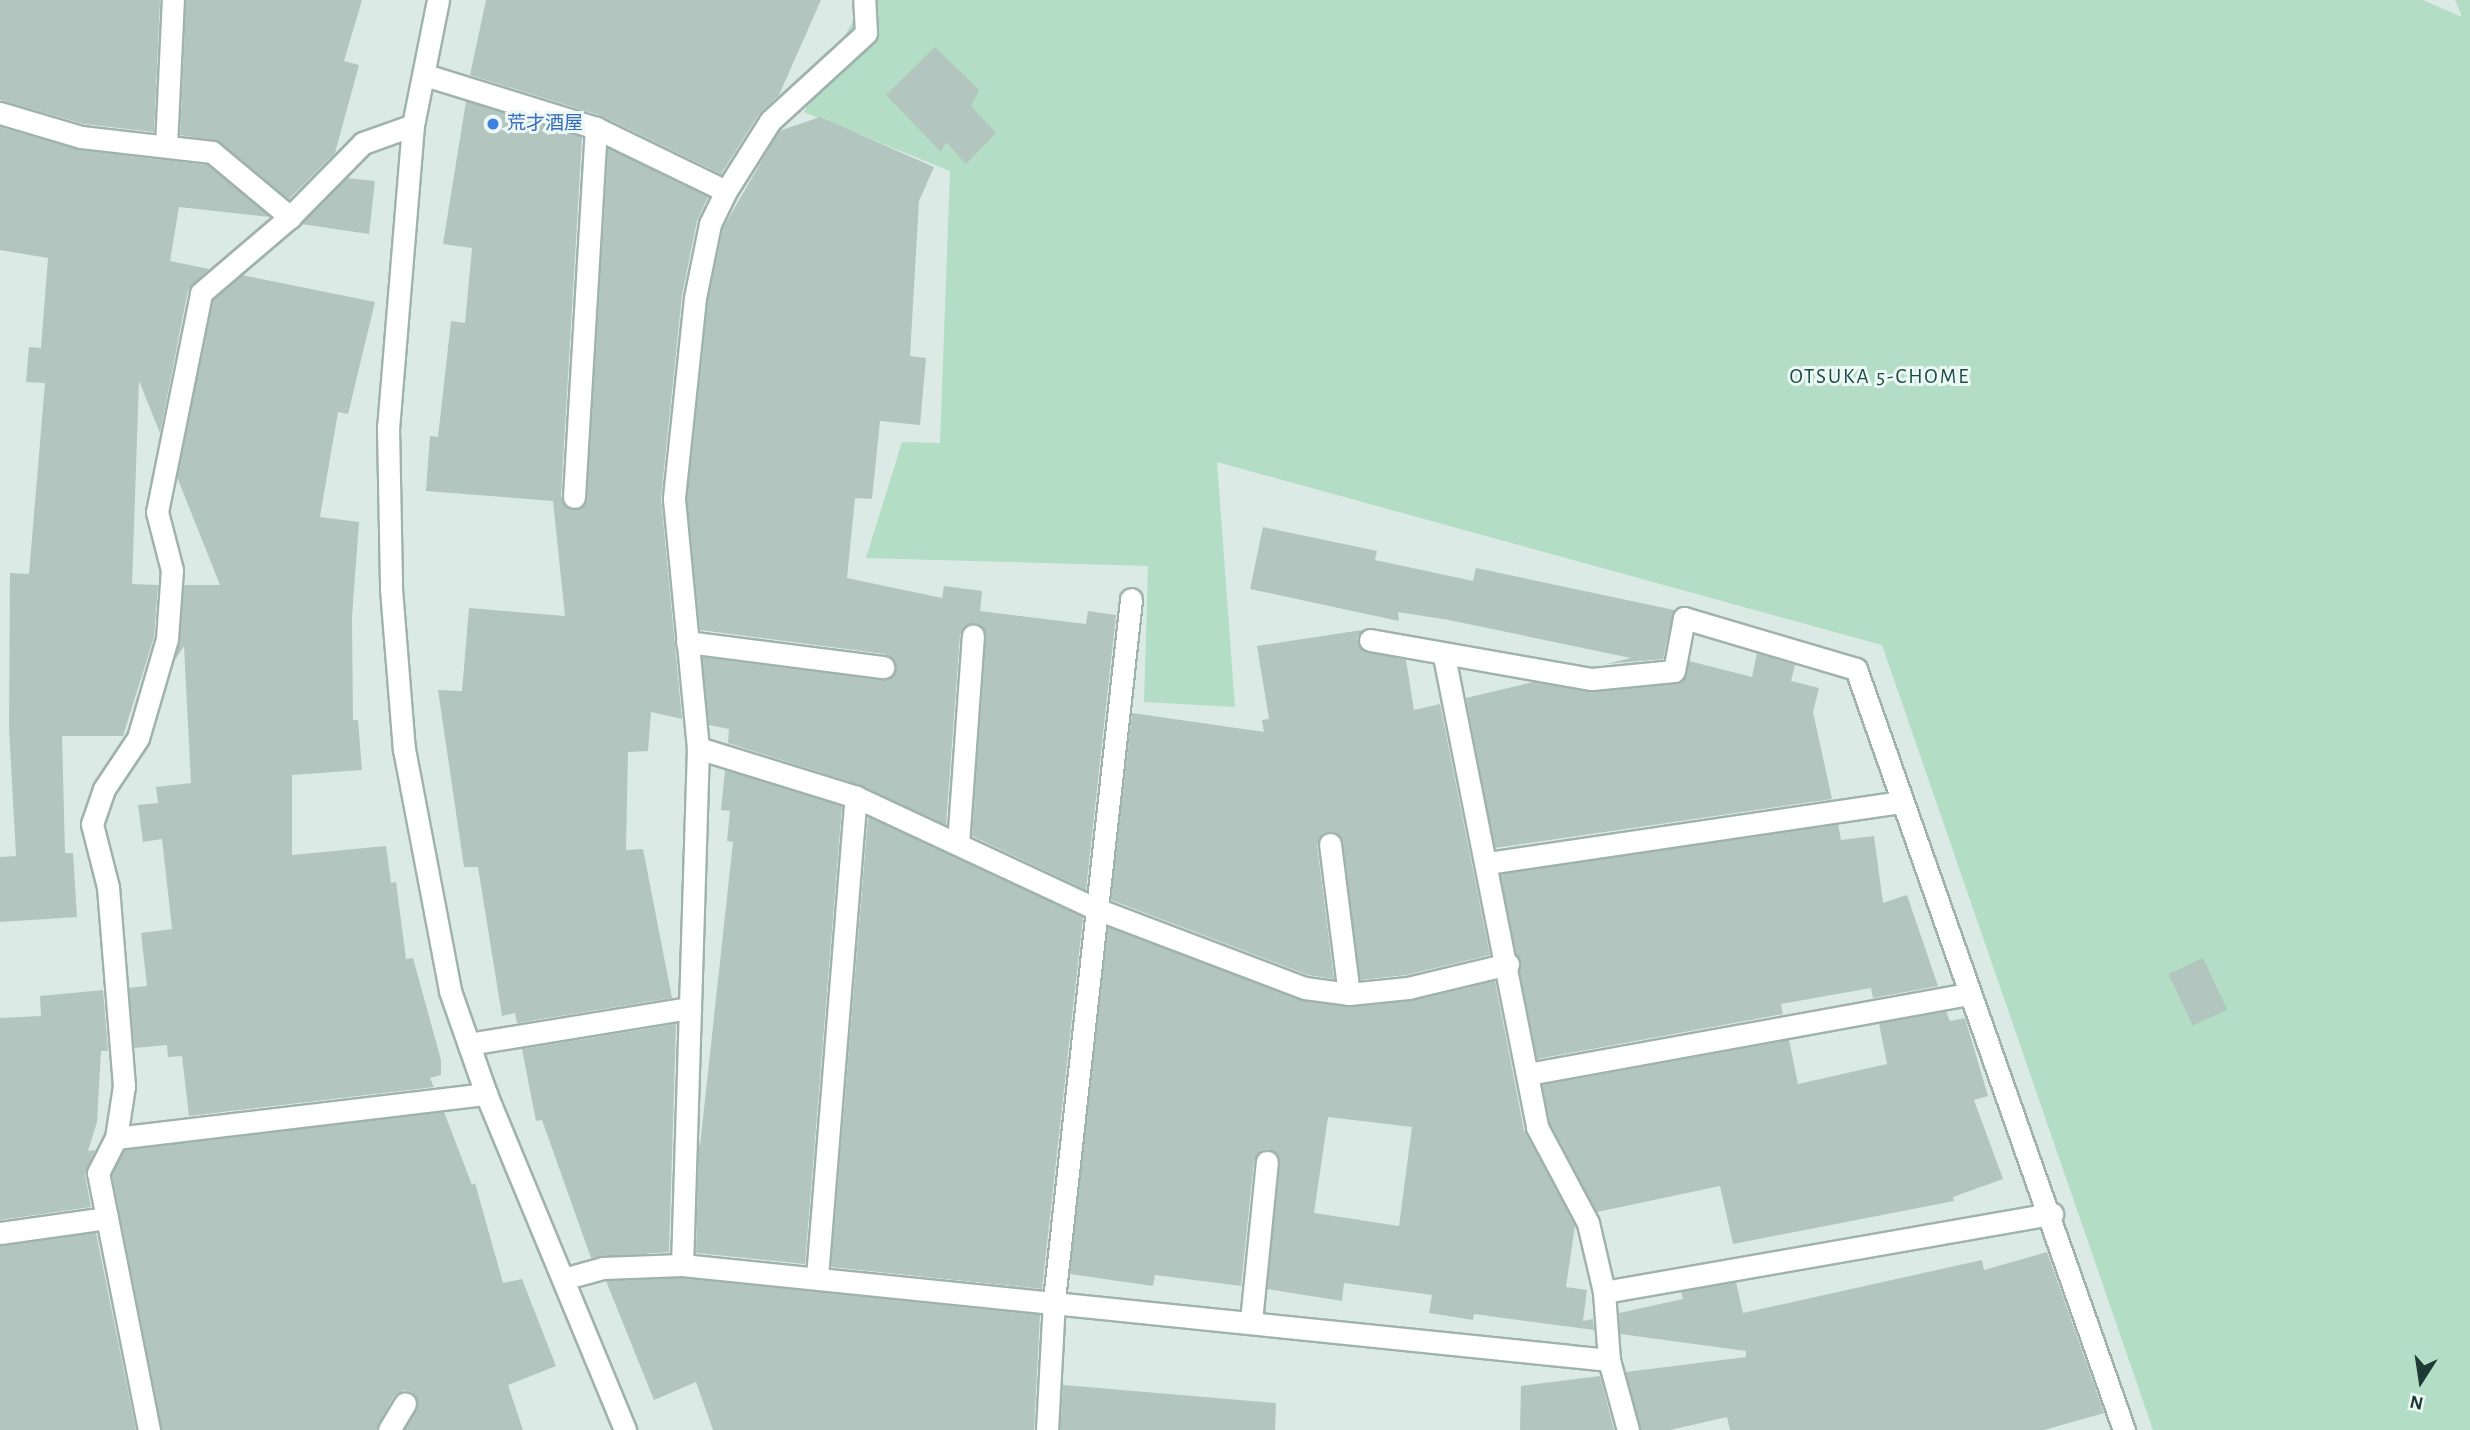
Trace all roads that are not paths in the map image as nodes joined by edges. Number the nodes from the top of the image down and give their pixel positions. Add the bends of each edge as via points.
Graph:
1 (173, 0) edge
2 (438, 0) edge
3 (864, 0) edge
4 (425, 75) junction
5 (0, 113) edge
6 (413, 125) junction
7 (596, 128) junction
8 (166, 146) junction
9 (726, 191) junction
10 (290, 217) junction
11 (574, 497) dead end
12 (1131, 599) dead end
13 (973, 636) dead end
14 (1370, 640) dead end
15 (687, 642) junction
16 (1444, 656) junction
17 (883, 667) dead end
18 (698, 748) junction
19 (856, 797) junction
20 (1900, 803) junction
21 (958, 844) junction
22 (1330, 844) dead end
23 (1488, 863) junction
24 (1094, 908) junction
25 (1508, 964) junction
26 (1349, 994) junction
27 (1968, 994) junction
28 (690, 1008) junction
29 (469, 1044) junction
30 (1528, 1073) junction
31 (486, 1094) junction
32 (116, 1138) junction
33 (1267, 1162) dead end
34 (2052, 1214) junction
35 (107, 1218) junction
36 (0, 1233) edge
37 (682, 1265) junction
38 (817, 1277) junction
39 (563, 1279) junction
40 (1604, 1292) junction
41 (1054, 1300) junction
42 (1251, 1321) junction
43 (1608, 1360) junction
44 (405, 1403) dead end
45 (149, 1430) edge
46 (389, 1430) edge
47 (625, 1430) edge
48 (1047, 1430) edge
49 (1628, 1430) edge
50 (2124, 1430) edge

1 - 8 street
2 - 4 street
3 - 9 street via 866,33 769,121
4 - 6 street
4 - 7 street
5 - 8 street via 81,137
6 - 10 street via 363,143
6 - 29 street via 388,428 391,589 404,749 450,990
7 - 9 street
7 - 11 street
8 - 10 street via 212,152
9 - 15 street via 710,224 695,298 674,499
10 - 32 street via 201,293 157,512 172,570 167,639 138,738 104,789 92,824 108,887 124,1086
12 - 24 street
13 - 21 street
14 - 16 street
15 - 17 street
15 - 18 street
16 - 20 street via 1592,679 1674,671 1684,618 1856,669
16 - 23 street
18 - 19 street
18 - 28 street
19 - 21 street
19 - 38 street
20 - 23 street
20 - 27 street
21 - 24 street
22 - 26 street
23 - 25 street
24 - 26 street via 1305,988
24 - 41 street
25 - 26 street via 1408,988
25 - 30 street
27 - 30 street
27 - 34 street
28 - 29 street
28 - 37 street
29 - 31 street
30 - 40 street via 1537,1127 1588,1223
31 - 32 street
31 - 39 street
32 - 35 street via 98,1173
33 - 42 street
34 - 40 street
34 - 50 street
35 - 36 street
35 - 45 street
37 - 38 street
37 - 39 street via 603,1268
38 - 41 street
39 - 47 street
40 - 43 street
41 - 42 street
41 - 48 street
42 - 43 street
43 - 49 street
44 - 46 street

